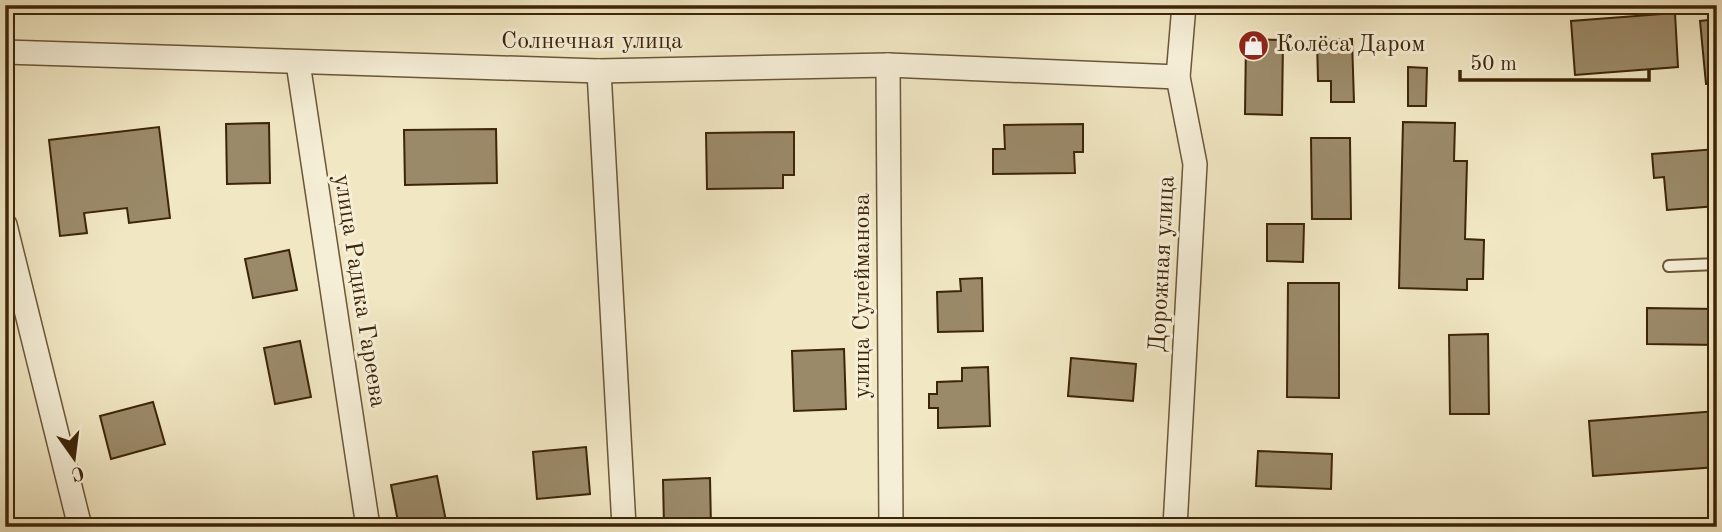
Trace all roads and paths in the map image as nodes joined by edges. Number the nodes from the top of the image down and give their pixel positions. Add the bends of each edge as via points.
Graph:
1 (1184, 5) edge
2 (5, 52) edge
3 (298, 63) junction
4 (888, 65) junction
5 (599, 71) junction
6 (1178, 77) junction
7 (5, 225) edge
8 (1717, 264) edge
9 (1669, 265) dead end
10 (80, 527) edge
11 (368, 527) edge
12 (624, 527) edge
13 (891, 527) edge
14 (1175, 527) edge

1 - 6 street, Дорожная улица
2 - 3 street, Солнечная улица
3 - 5 street, Солнечная улица
3 - 11 street, улица Радика Гареева
4 - 5 street, Солнечная улица
4 - 6 street, Солнечная улица
4 - 13 street, улица Сулейманова
5 - 12 street
6 - 14 street, Дорожная улица via 1195,164
7 - 10 street
8 - 9 lane

